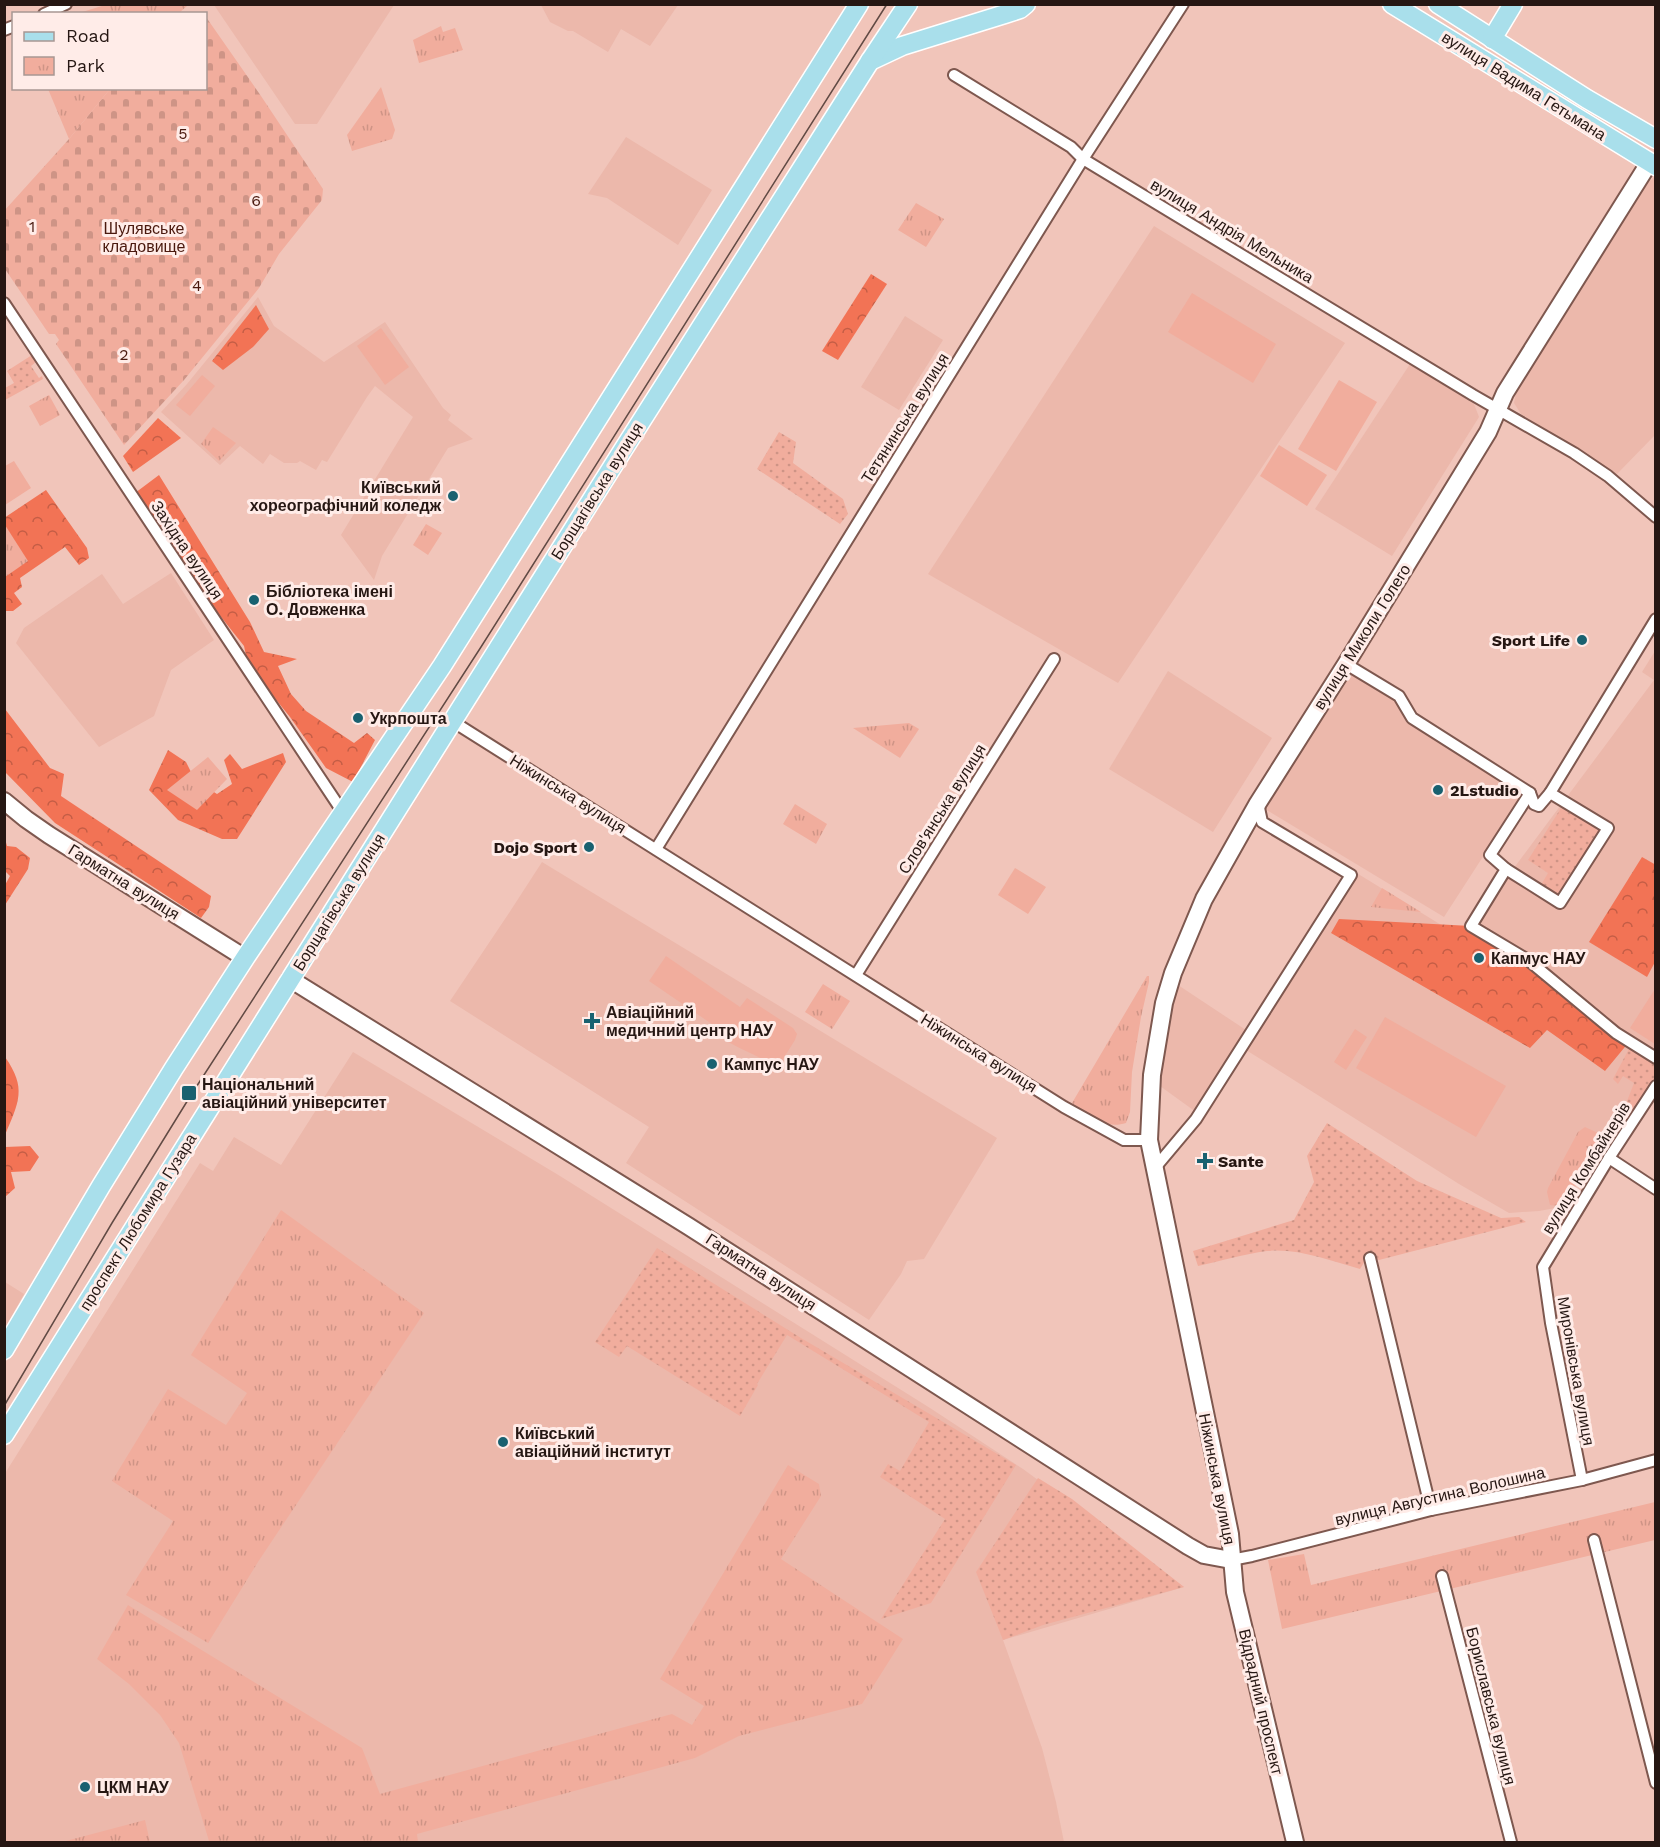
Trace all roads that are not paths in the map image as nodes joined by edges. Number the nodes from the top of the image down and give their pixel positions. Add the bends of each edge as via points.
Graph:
1 (66, 4) edge
2 (847, 4) edge
3 (859, 4) edge
4 (908, 4) edge
5 (988, 4) edge
6 (1004, 4) edge
7 (1026, 4) edge
8 (1183, 4) edge
9 (1392, 4) edge
10 (1438, 4) edge
11 (1513, 4) edge
12 (48, 12) edge
13 (843, 30) junction
14 (1492, 39) junction
15 (870, 61) junction
16 (954, 75) dead end
17 (1656, 139) edge
18 (1083, 159) junction
19 (1652, 164) edge
20 (4, 303) edge
21 (1498, 409) junction
22 (1656, 517) edge
23 (1656, 619) edge
24 (1054, 659) dead end
25 (1346, 664) junction
26 (452, 721) junction
27 (1530, 793) junction
28 (1550, 793) junction
29 (4, 801) edge
30 (1258, 803) junction
31 (344, 814) junction
32 (656, 849) junction
33 (1506, 869) junction
34 (246, 958) junction
35 (856, 975) junction
36 (290, 980) junction
37 (1656, 1058) edge
38 (1656, 1086) edge
39 (1149, 1140) junction
40 (1609, 1158) junction
41 (1154, 1169) junction
42 (1656, 1189) edge
43 (1370, 1258) dead end
44 (1543, 1267) joint
45 (4, 1350) edge
46 (4, 1435) edge
47 (1656, 1460) edge
48 (1582, 1480) junction
49 (1431, 1510) junction
50 (1594, 1540) dead end
51 (1232, 1560) junction
52 (1442, 1576) dead end
53 (1656, 1783) edge
54 (1294, 1842) edge
55 (1511, 1842) edge

1 - 12 street
2 - 13 main road
3 - 13 main road
4 - 15 main road, Борщагівська вулиця
5 - 6 main road
7 - 15 main road via 902,46
8 - 18 street, Тетянинська вулиця
9 - 19 main road, вулиця Вадима Гетьмана
10 - 14 main road, вулиця Вадима Гетьмана
11 - 14 main road
13 - 31 main road via 448,657
14 - 17 main road, вулиця Вадима Гетьмана
15 - 26 main road, Борщагівська вулиця
16 - 18 street, вулиця Андрія Мельника via 1071,147
18 - 21 street, вулиця Андрія Мельника
18 - 32 street, Тетянинська вулиця
19 - 21 main road, вулиця Миколи Голего
20 - 31 street, Західна вулиця
21 - 22 street, вулиця Андрія Мельника via 1608,476
21 - 25 main road, вулиця Миколи Голего via 1488,432
23 - 28 street
24 - 35 street, Слов'янська вулиця
25 - 27 street via 1399,696 1412,718
25 - 30 main road, вулиця Миколи Голего
26 - 32 street, Ніжинська вулиця
26 - 36 main road, Борщагівська вулиця
27 - 28 street via 1539,806
27 - 33 street via 1490,855
28 - 33 street via 1608,828 1560,903
29 - 34 main road, Гарматна вулиця via 49,835
30 - 39 main road, вулиця Миколи Голего via 1204,899 1173,973 1152,1076
30 - 41 street via 1262,822 1351,875 1196,1119
31 - 34 main road
32 - 35 street, Ніжинська вулиця
33 - 37 street via 1471,926 1528,960 1616,1033
34 - 45 main road via 101,1186
35 - 39 street, Ніжинська вулиця via 1064,1107 1124,1140
36 - 46 main road, проспект Любомира Гузара
36 - 51 main road, Гарматна вулиця via 688,1226 1188,1546 1204,1555
38 - 40 street, вулиця Комбайнерів
39 - 41 main road, Ніжинська вулиця
40 - 42 street
40 - 44 street, вулиця Комбайнерів
41 - 51 main road, Ніжинська вулиця via 1230,1534
43 - 49 street
44 - 48 street, Миронівська вулиця
47 - 48 street, вулиця Августина Волошина
48 - 49 street, вулиця Августина Волошина
49 - 51 street, вулиця Августина Волошина
50 - 53 street
51 - 54 main road, Відрадний проспект via 1235,1592
52 - 55 street, Бориславська вулиця

